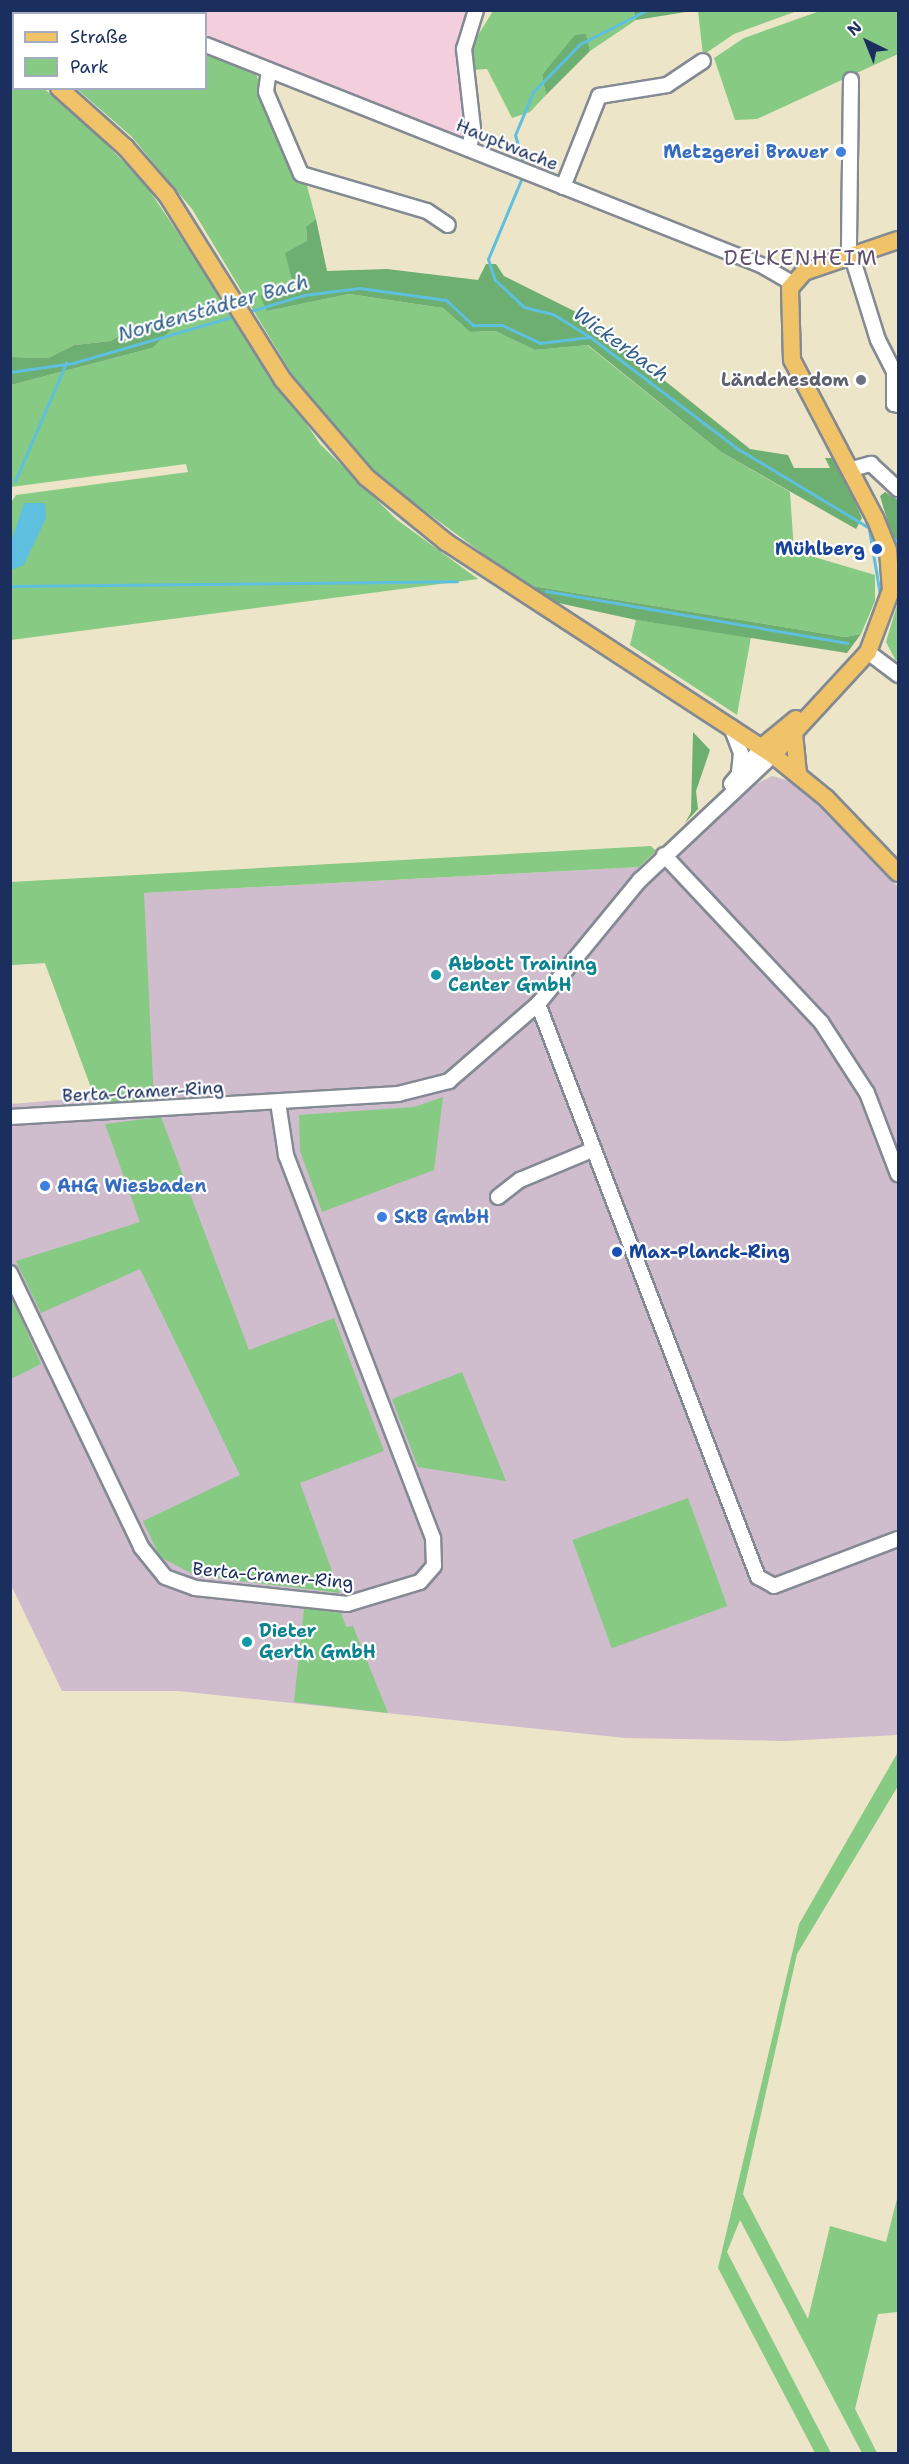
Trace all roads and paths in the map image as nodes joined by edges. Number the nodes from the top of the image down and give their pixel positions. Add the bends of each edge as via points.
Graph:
1 (479, 11) edge
2 (207, 45) edge
3 (703, 61) dead end
4 (269, 70) junction
5 (851, 80) dead end
6 (61, 90) edge
7 (468, 149) junction
8 (563, 187) junction
9 (448, 225) dead end
10 (898, 240) edge
11 (851, 256) junction
12 (790, 290) junction
13 (898, 405) edge
14 (852, 469) junction
15 (898, 489) edge
16 (868, 652) junction
17 (898, 675) edge
18 (816, 706) junction
19 (730, 725) junction
20 (794, 733) junction
21 (767, 751) junction
22 (739, 773) junction
23 (798, 774) junction
24 (720, 799) junction
25 (664, 855) junction
26 (898, 873) edge
27 (538, 1004) junction
28 (278, 1102) junction
29 (10, 1117) edge
30 (592, 1150) junction
31 (898, 1174) edge
32 (498, 1197) dead end
33 (10, 1273) edge
34 (898, 1539) edge

1 - 7 street via 464,49 473,128
2 - 4 street, Hauptwache
3 - 8 street via 667,85 599,96
4 - 7 street, Hauptwache
4 - 9 street via 266,92 301,174 426,211
5 - 11 street via 846,176
6 - 19 main road via 146,170 308,414 390,499 483,567
7 - 8 street, Hauptwache
8 - 12 street, Hauptwache via 761,265
10 - 11 main road
11 - 12 main road via 804,272
11 - 13 street via 878,340 894,372 894,404
12 - 14 main road via 792,360
14 - 15 street via 872,464
14 - 16 main road via 888,550 887,610
16 - 17 street
16 - 18 main road
18 - 20 main road
18 - 21 main road
19 - 21 main road
19 - 22 street via 741,753
20 - 21 main road
20 - 23 main road
21 - 22 street
21 - 23 main road
21 - 24 street
22 - 24 street
23 - 26 main road
24 - 25 street
25 - 27 street
25 - 31 street via 821,1022 867,1093
27 - 28 street, Berta-Cramer-Ring via 471,1066 433,1087
27 - 30 street
28 - 29 street, Berta-Cramer-Ring
28 - 33 street, Berta-Cramer-Ring via 286,1155 433,1538 436,1560 420,1582 347,1604 195,1588 165,1577 141,1547
30 - 32 street via 520,1180
30 - 34 street via 758,1577 774,1586

